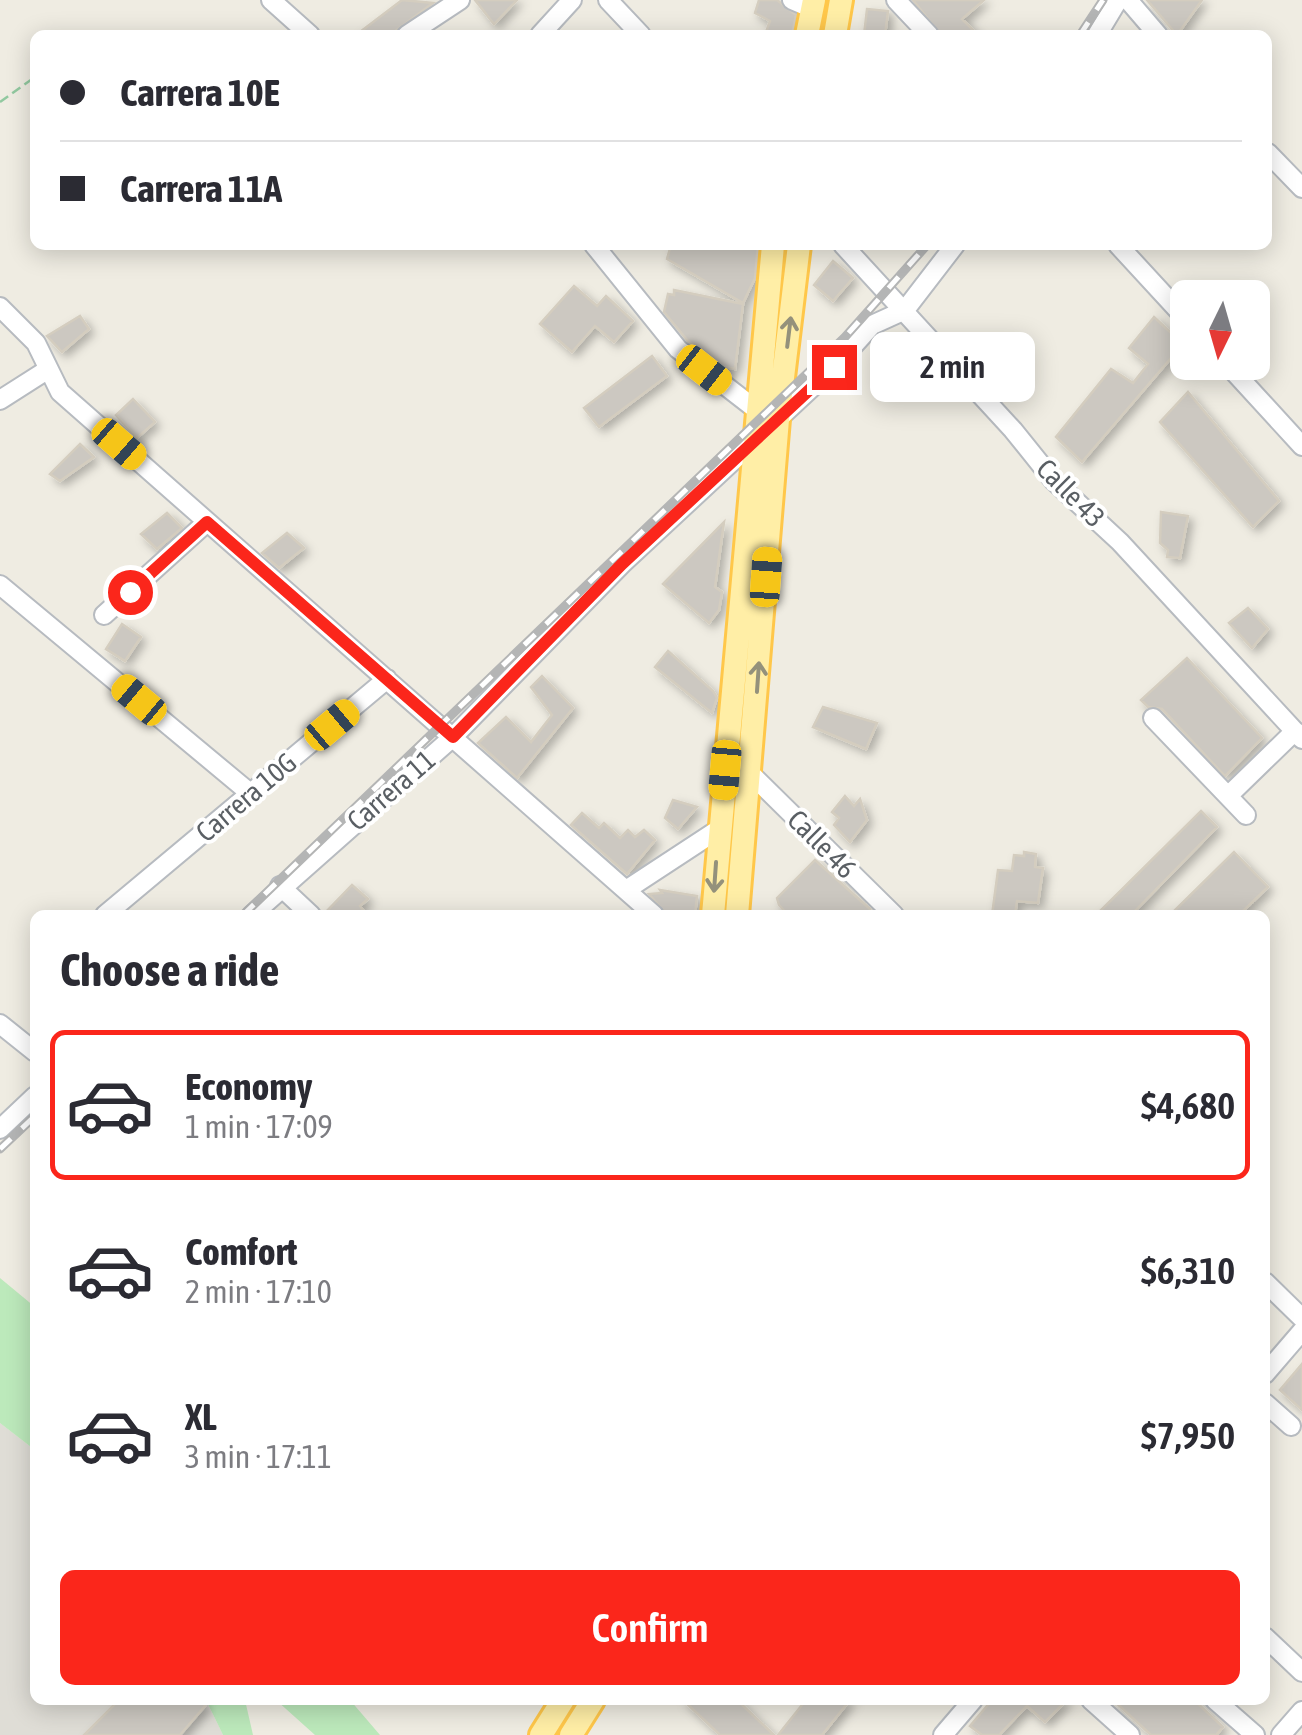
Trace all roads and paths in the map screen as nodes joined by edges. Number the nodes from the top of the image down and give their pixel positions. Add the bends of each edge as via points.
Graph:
1 (271, 0) edge
2 (460, 0) edge
3 (572, 0) edge
4 (608, 0) edge
5 (841, 0) edge
6 (896, 0) edge
7 (1118, 0) edge
8 (1128, 0) edge
9 (806, 3) edge
10 (304, 30) edge
11 (422, 30) edge
12 (545, 30) edge
13 (637, 30) edge
14 (807, 30) edge
15 (835, 30) edge
16 (924, 30) edge
17 (1100, 30) edge
18 (1154, 30) edge
19 (30, 81) edge
20 (0, 102) edge
21 (1272, 157) edge
22 (1302, 188) edge
23 (598, 250) edge
24 (773, 250) edge
25 (798, 250) edge
26 (847, 250) edge
27 (951, 250) edge
28 (1123, 250) edge
29 (1170, 301) edge
30 (0, 308) edge
31 (905, 310) junction
32 (47, 370) junction
33 (1242, 380) edge
34 (0, 400) edge
35 (768, 415) junction
36 (756, 436) junction
37 (1302, 446) edge
38 (207, 522) junction
39 (0, 585) edge
40 (104, 615) dead end
41 (387, 679) junction
42 (1153, 718) dead end
43 (1299, 735) edge
44 (453, 737) junction
45 (725, 770) junction
46 (751, 774) junction
47 (250, 793) junction
48 (1228, 796) junction
49 (1246, 815) dead end
50 (719, 829) junction
51 (280, 886) junction
52 (626, 890) junction
53 (110, 910) edge
54 (257, 910) edge
55 (306, 910) edge
56 (648, 910) edge
57 (712, 910) edge
58 (737, 910) edge
59 (889, 910) edge
60 (0, 1024) edge
61 (30, 1048) edge
62 (30, 1101) edge
63 (0, 1129) edge
64 (1270, 1287) edge
65 (1302, 1318) edge
66 (1302, 1332) edge
67 (1270, 1368) edge
68 (1270, 1407) edge
69 (1291, 1426) dead end
70 (1270, 1643) edge
71 (1302, 1672) edge
72 (560, 1705) edge
73 (591, 1705) edge
74 (970, 1705) edge
75 (1098, 1705) edge
76 (1221, 1705) edge
77 (1302, 1712) edge
78 (540, 1735) edge
79 (572, 1735) edge
80 (943, 1735) edge
81 (1130, 1735) edge
82 (1256, 1735) edge
83 (1281, 1735) edge

1 - 10 street
2 - 11 street
3 - 12 street
4 - 13 street
5 - 15 main road
6 - 16 street
7 - 17 street
8 - 18 street
9 - 14 main road
19 - 20 path
21 - 22 street
23 - 35 street via 678,349
24 - 35 main road
35 -> 25 main road
26 - 31 street, Calle 43
27 - 31 street
28 - 29 street
30 - 32 street via 36,342
31 - 35 street via 872,324
31 - 43 street, Calle 43 via 1054,482 1120,542
32 - 34 street
32 - 38 street via 60,392
33 - 37 street
35 - 36 main road
46 -> 35 main road
36 - 44 street, Carrera 11
36 - 45 main road
38 - 40 street
38 - 41 street
39 - 47 street
41 - 44 street
41 - 47 street, Carrera 10G
42 - 48 street
43 - 48 street
44 - 51 street, Carrera 11
44 - 52 street
45 - 46 street
45 - 50 main road
46 - 58 main road
46 - 59 street, Calle 46
47 - 53 street, Carrera 10G
48 - 49 street
50 - 52 street
50 -> 57 main road
51 - 54 street, Carrera 11
51 - 55 street
52 - 56 street
60 - 61 street
62 - 63 street
64 - 65 street
66 - 67 street
68 - 69 street
70 - 71 street
72 - 78 main road
73 - 79 main road
74 - 80 street
75 - 81 street
76 - 82 street
77 - 83 street

